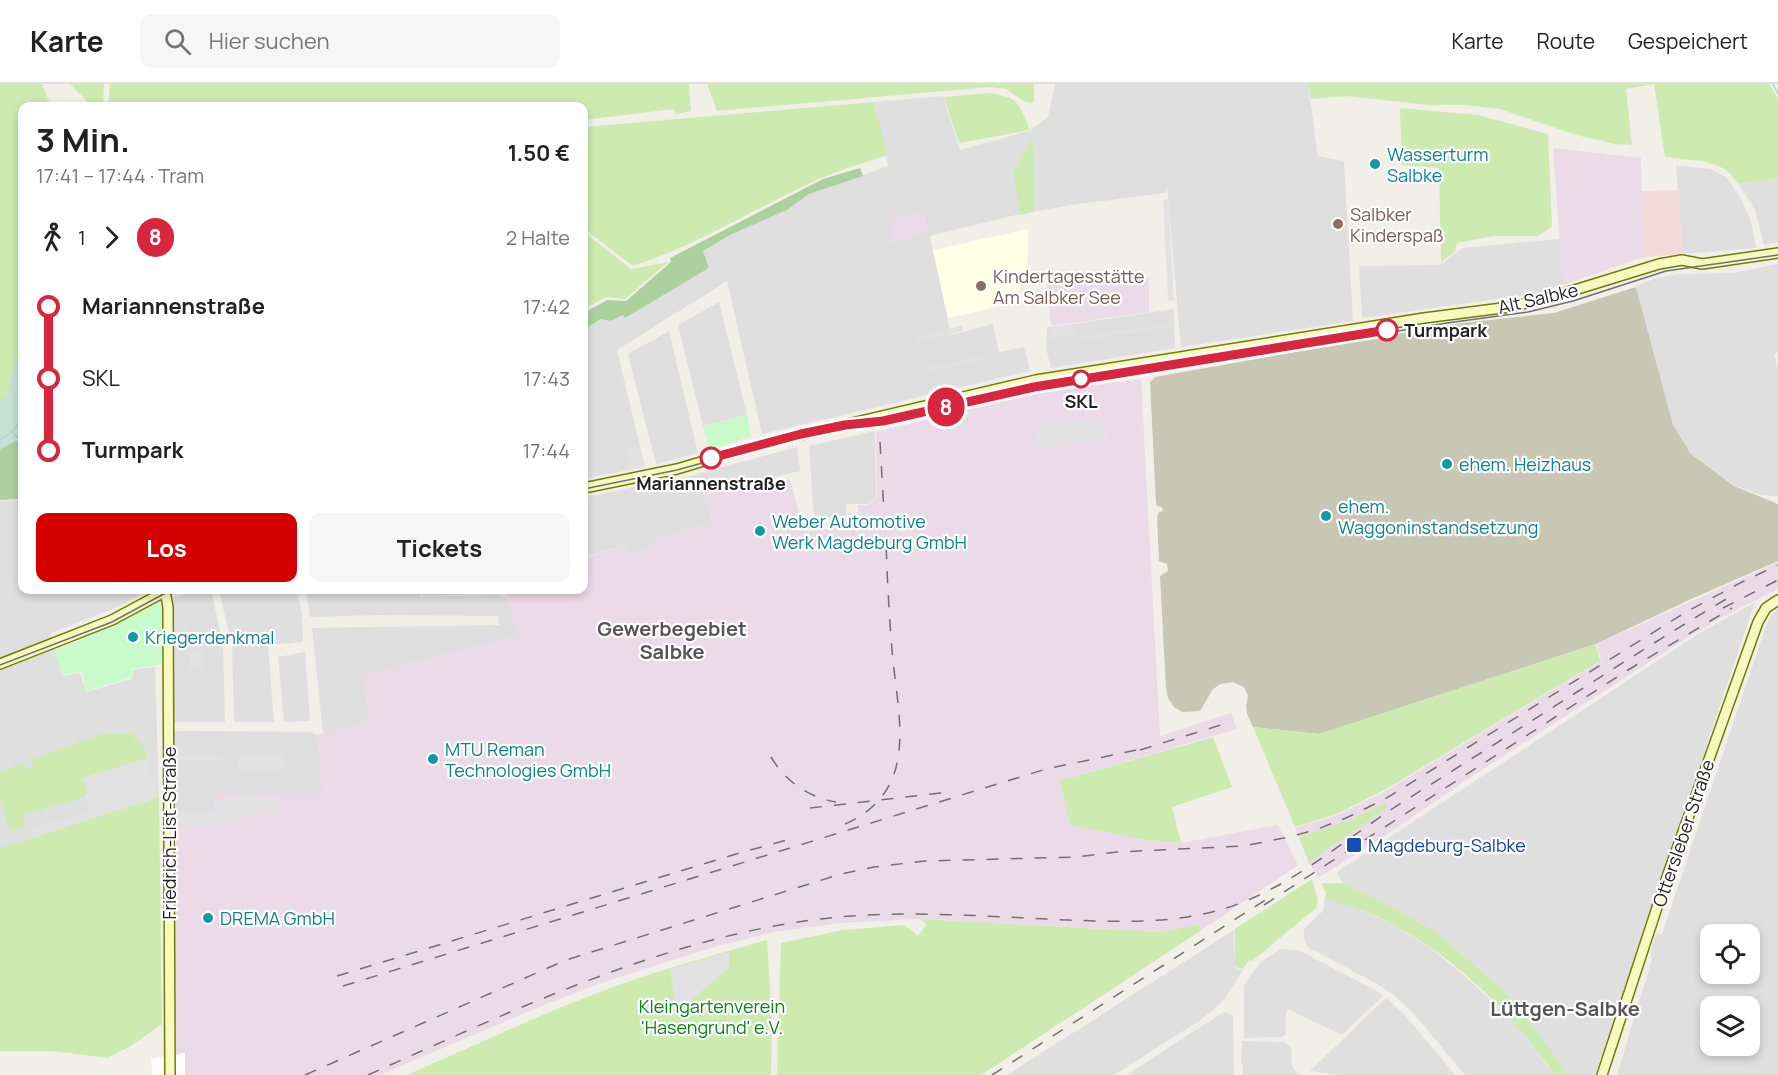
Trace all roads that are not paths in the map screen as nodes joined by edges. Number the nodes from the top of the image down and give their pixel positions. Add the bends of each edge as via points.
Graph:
1 (1778, 253) edge
2 (588, 487) edge
3 (160, 594) edge
4 (168, 594) edge
5 (1778, 600) edge
6 (0, 664) edge
7 (170, 1075) edge
8 (1602, 1075) edge

1 - 2 main road, Alt Salbke via 1702,264 1684,260 1665,262 1524,304 1036,380 801,435 670,471
3 - 6 main road via 112,620
4 - 7 main road, Friedrich-List-Straße
5 - 8 main road, Ottersleber Straße via 1766,608 1758,622

